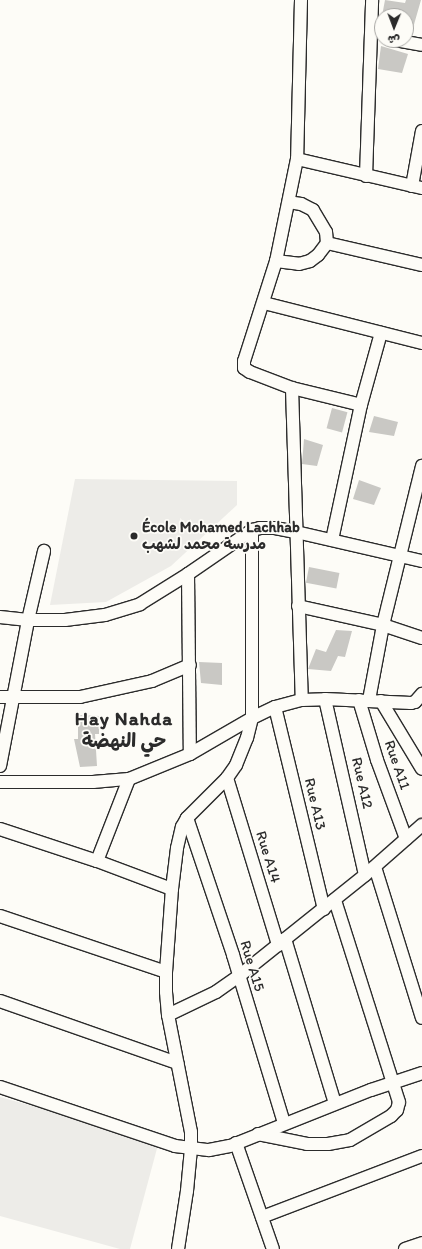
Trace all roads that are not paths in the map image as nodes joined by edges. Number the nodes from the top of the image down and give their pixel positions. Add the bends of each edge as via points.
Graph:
1 (301, 0) edge
2 (372, 0) edge
3 (374, 15) edge
4 (376, 48) edge
5 (422, 131) edge
6 (297, 159) junction
7 (366, 176) junction
8 (417, 187) edge
9 (289, 202) junction
10 (327, 242) junction
11 (276, 261) junction
12 (422, 265) edge
13 (264, 303) junction
14 (380, 333) junction
15 (422, 343) edge
16 (292, 388) junction
17 (361, 405) junction
18 (422, 466) edge
19 (252, 530) junction
20 (296, 532) junction
21 (332, 540) junction
22 (44, 551) dead end
23 (400, 556) junction
24 (422, 561) edge
25 (188, 574) junction
26 (298, 606) junction
27 (0, 616) edge
28 (28, 620) junction
29 (383, 625) junction
30 (422, 638) edge
31 (190, 665) junction
32 (422, 694) edge
33 (0, 697) edge
34 (14, 698) junction
35 (325, 699) junction
36 (302, 700) junction
37 (370, 700) junction
38 (275, 707) junction
39 (252, 718) junction
40 (190, 754) junction
41 (0, 766) edge
42 (422, 769) edge
43 (227, 778) junction
44 (129, 779) junction
45 (0, 782) edge
46 (188, 818) junction
47 (422, 824) edge
48 (0, 829) edge
49 (406, 839) junction
50 (97, 861) junction
51 (375, 867) junction
52 (365, 875) junction
53 (172, 889) junction
54 (335, 900) junction
55 (324, 909) junction
56 (0, 916) edge
57 (282, 942) junction
58 (166, 972) junction
59 (239, 976) junction
60 (0, 1001) edge
61 (168, 1015) junction
62 (422, 1018) edge
63 (177, 1063) junction
64 (422, 1073) edge
65 (393, 1082) junction
66 (0, 1087) edge
67 (335, 1104) junction
68 (284, 1123) junction
69 (258, 1134) junction
70 (236, 1143) junction
71 (191, 1149) junction
72 (422, 1156) edge
73 (262, 1217) junction
74 (422, 1243) edge
75 (178, 1249) edge
76 (273, 1249) edge
77 (405, 1249) edge

1 - 6 street
2 - 3 street
4 - 7 street
5 - 8 street
6 - 7 street
6 - 9 street
7 - 8 street
9 - 10 street via 313,210 326,232
9 - 11 street
10 - 11 street via 318,255 310,260 299,264
10 - 12 street
11 - 13 street
13 - 14 street
13 - 16 street via 244,361 244,368
14 - 15 street
14 - 17 street
16 - 17 street
16 - 20 street
17 - 21 street
18 - 23 street
19 - 20 street via 275,528
19 - 25 street
19 - 39 street
20 - 21 street
20 - 26 street
21 - 23 street
22 - 28 street
23 - 24 street
23 - 29 street
25 - 28 street via 140,604 123,610 65,620
25 - 31 street
26 - 29 street
26 - 36 street
27 - 28 street
28 - 34 street
29 - 30 street
29 - 37 street
31 - 34 street via 152,681 80,697
31 - 40 street
32 - 37 street via 411,703
33 - 34 street
34 - 41 street
35 - 36 street
35 - 37 street
35 - 52 street, Rue A12
36 - 38 street
37 - 42 street
37 - 49 street, Rue A11 via 378,760
38 - 39 street
38 - 55 street, Rue A13
39 - 40 street
39 - 43 street via 242,752
40 - 44 street
43 - 46 street
43 - 57 street, Rue A14
44 - 45 street via 93,782
44 - 50 street
46 - 53 street via 179,835
46 - 59 street, Rue A15
47 - 49 street
48 - 50 street
49 - 51 street
50 - 53 street
51 - 52 street
51 - 62 street
52 - 54 street
53 - 58 street
54 - 55 street
54 - 65 street
55 - 57 street
56 - 58 street
57 - 59 street
57 - 67 street, Rue A14
58 - 61 street
59 - 61 street via 216,992
59 - 68 street, Rue A15
60 - 63 street
61 - 63 street
63 - 71 street via 191,1132
64 - 65 street
65 - 67 street
65 - 69 street via 399,1102 397,1110 350,1140 308,1144
66 - 71 street via 174,1146
67 - 68 street
68 - 69 street
69 - 70 street
70 - 71 street via 217,1149
70 - 73 street
71 - 75 street
72 - 73 street
73 - 76 street
74 - 77 street

